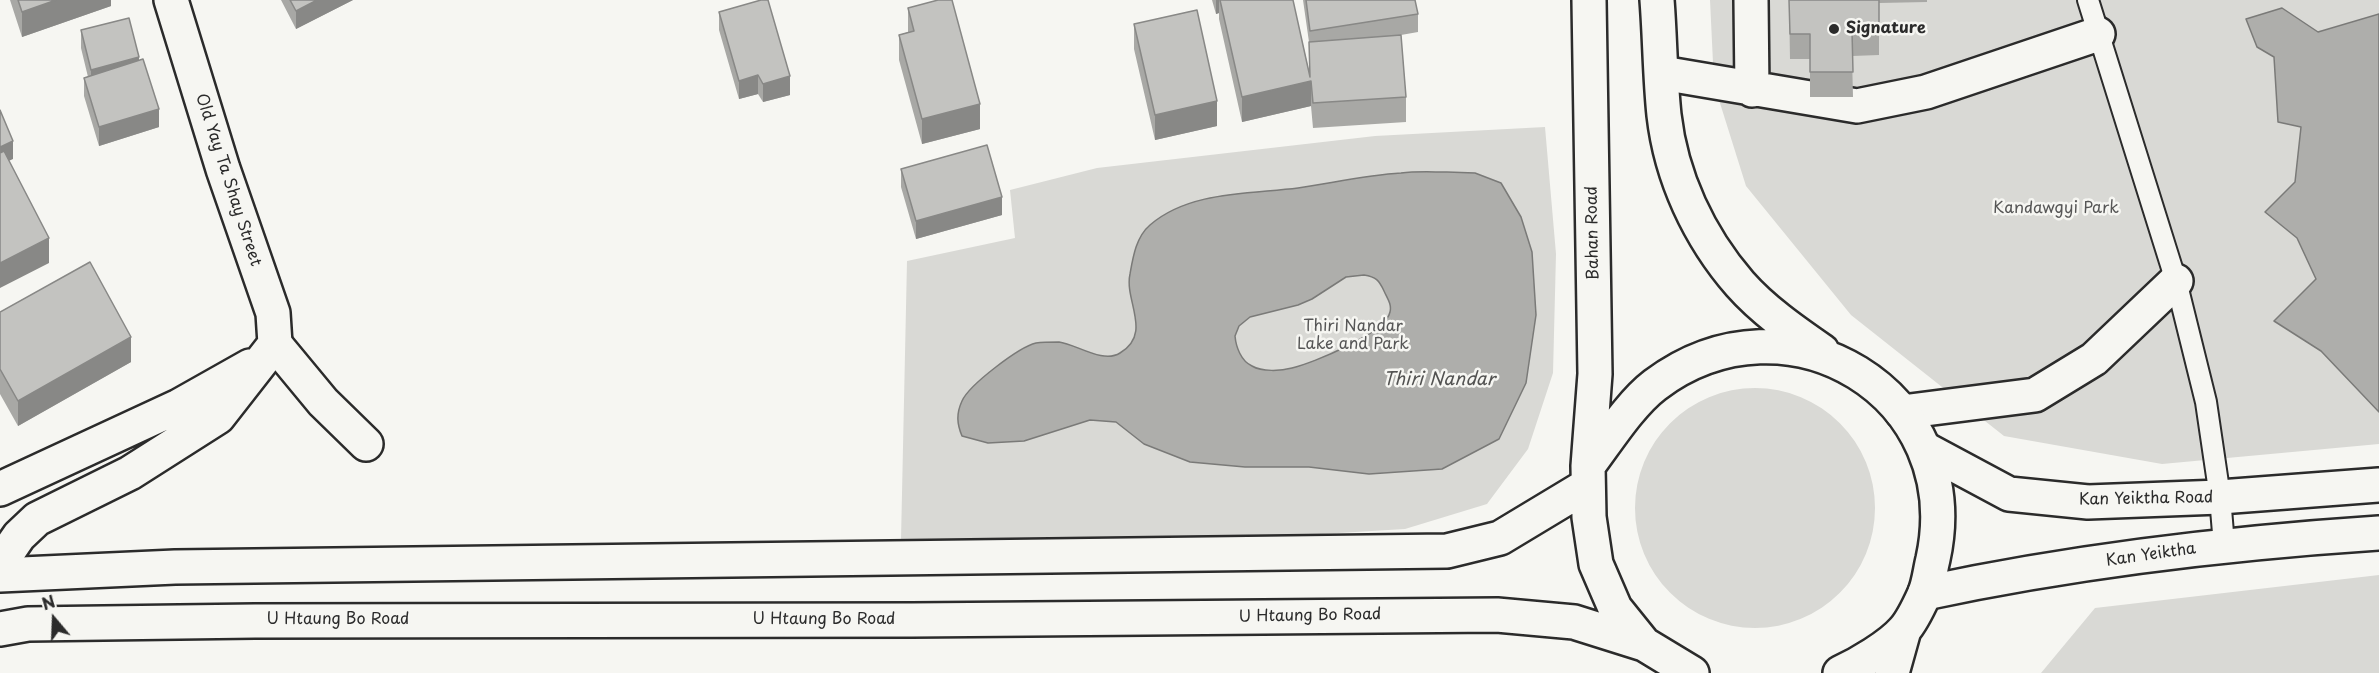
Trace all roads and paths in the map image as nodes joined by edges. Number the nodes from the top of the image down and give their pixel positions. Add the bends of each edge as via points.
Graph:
1 (171, 0) edge
2 (1589, 0) edge
3 (1657, 0) edge
4 (1751, 0) edge
5 (2088, 0) edge
6 (2098, 34) junction
7 (1662, 74) junction
8 (1752, 90) junction
9 (2176, 281) junction
10 (270, 351) junction
11 (1833, 359) junction
12 (1902, 412) junction
13 (366, 444) dead end
14 (1925, 449) junction
15 (1588, 476) junction
16 (2379, 485) edge
17 (0, 489) edge
18 (2220, 498) junction
19 (2379, 533) edge
20 (2224, 545) junction
21 (0, 570) edge
22 (0, 575) edge
23 (1925, 593) junction
24 (0, 629) edge
25 (1904, 630) junction
26 (1644, 644) junction
27 (1692, 673) edge
28 (1840, 673) edge
29 (1892, 673) edge

1 - 10 main road, Old Yay Ta Shay Street via 223,170 273,313
2 - 15 main road, Bahan Road via 1596,374
3 - 7 main road
4 - 8 main road
5 - 6 lane
6 - 8 main road via 1926,92 1857,106
6 - 9 lane
7 - 8 main road
7 - 11 main road via 1664,116 1675,168 1700,230 1740,285 1786,326
9 - 12 main road via 2094,359 2035,395
9 - 18 lane via 2206,402
10 - 13 main road
10 - 17 main road via 179,406
10 - 21 main road via 218,417 130,473 37,519 19,536
11 - 12 main road via 1871,381
11 - 15 main road via 1791,347 1742,347 1694,360 1653,386 1620,422
12 - 14 main road
14 - 18 main road, Kan Yeiktha Road via 2009,494 2088,502
14 - 23 main road via 1936,484 1938,533
15 - 22 main road via 1500,538 1447,551 176,567
15 - 26 main road, Bahan Road via 1588,517 1596,564 1614,608
16 - 18 main road, Kan Yeiktha Road
18 - 20 lane
19 - 20 main road, Kan Yeiktha
20 - 23 main road, Kan Yeiktha via 2054,568
23 - 25 main road
24 - 26 main road, U Htaung Bo Road via 28,624 255,621 1497,615 1574,621
25 - 28 main road via 1861,663
25 - 29 main road
26 - 27 main road

